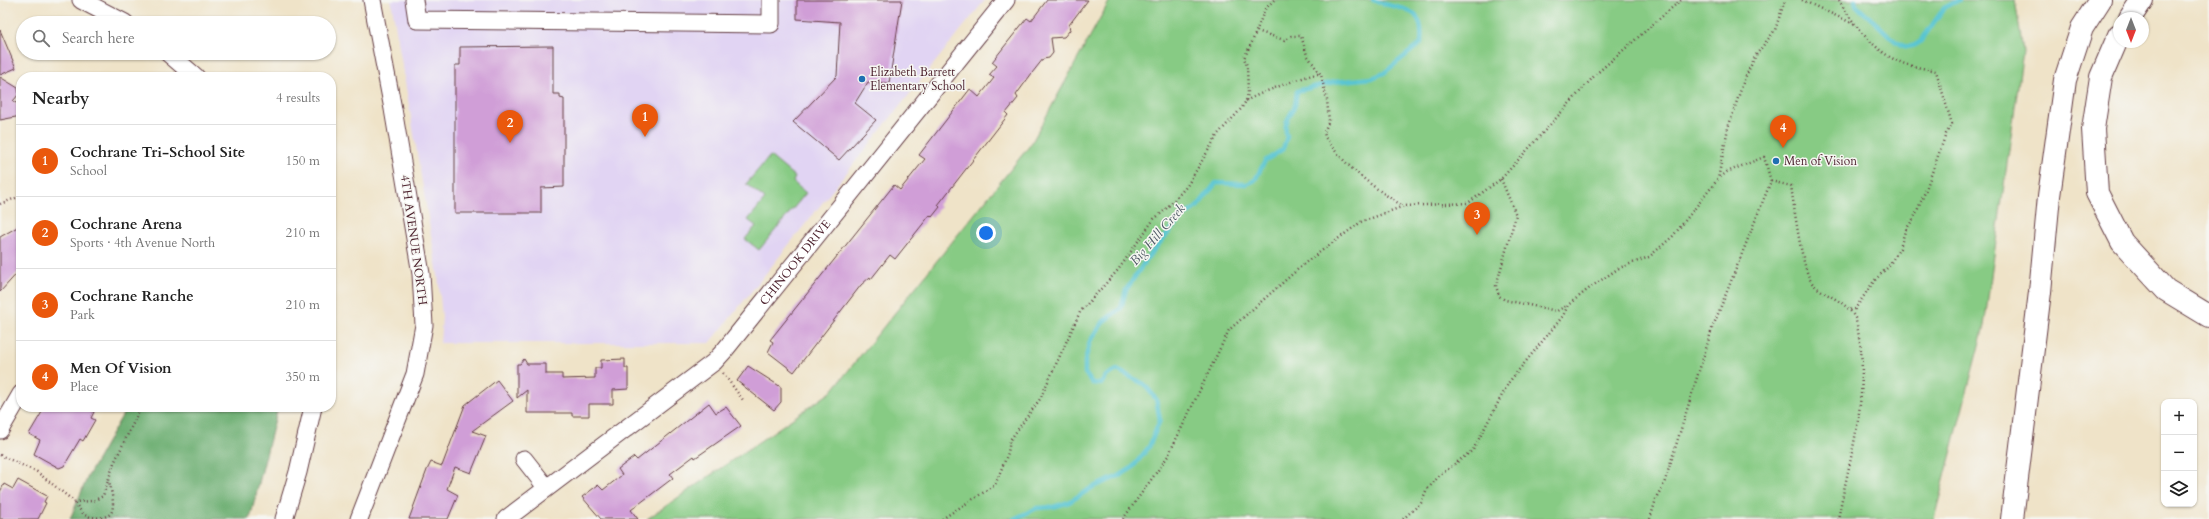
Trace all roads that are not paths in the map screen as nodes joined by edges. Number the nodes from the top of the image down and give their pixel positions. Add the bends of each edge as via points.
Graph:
1 (81, 0) edge
2 (372, 0) edge
3 (414, 0) edge
4 (771, 0) edge
5 (1006, 0) edge
6 (2100, 0) edge
7 (2142, 0) edge
8 (2134, 12) edge
9 (112, 16) edge
10 (2114, 48) edge
11 (176, 60) edge
12 (190, 72) edge
13 (2209, 316) edge
14 (16, 403) edge
15 (312, 412) edge
16 (0, 430) edge
17 (524, 458) dead end
18 (546, 487) junction
19 (284, 519) edge
20 (359, 519) edge
21 (506, 519) edge
22 (2012, 519) edge

1 - 9 street
2 - 20 street, 4TH AVENUE NORTH via 421,274 424,325 415,374
3 - 4 street via 417,20 771,24
5 - 18 street, CHINOOK DRIVE via 714,362
6 - 22 main road via 2082,28 2065,80
7 - 8 main road
10 - 13 main road via 2101,77 2093,129 2097,193 2122,242 2166,290
11 - 12 street
14 - 16 street
15 - 19 street
17 - 18 street
18 - 21 street, CHINOOK DRIVE

